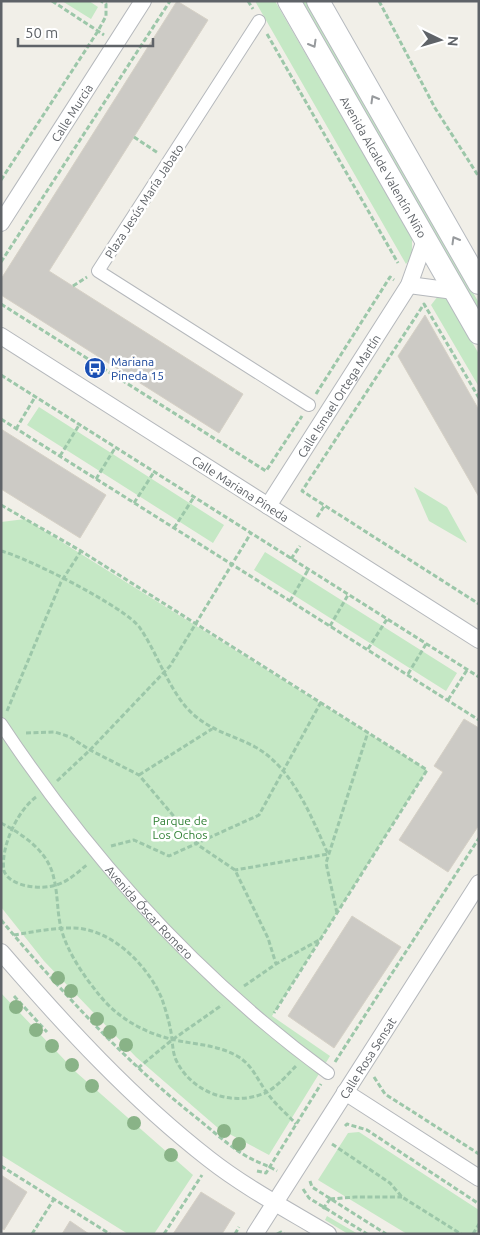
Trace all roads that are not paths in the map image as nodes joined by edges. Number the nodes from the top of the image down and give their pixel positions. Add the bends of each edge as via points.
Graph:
1 (289, 1) edge
2 (318, 1) edge
3 (137, 3) edge
4 (260, 21) road end
5 (1, 223) edge
6 (425, 240) junction
7 (479, 283) edge
8 (408, 285) junction
9 (454, 291) junction
10 (479, 333) edge
11 (1, 336) edge
12 (309, 405) road end
13 (268, 506) junction
14 (479, 640) edge
15 (2, 724) edge
16 (479, 882) edge
17 (1, 952) edge
18 (328, 1073) dead end
19 (345, 1092) junction
20 (479, 1178) edge
21 (275, 1202) junction
22 (255, 1234) edge
23 (328, 1234) edge

1 -> 6 main road, Avenida Alcalde Valentín Niño
7 -> 2 main road, Avenida Alcalde Valentín Niño
3 - 5 street, Calle Murcia
4 - 12 street, Plaza Jesús María Jabato via 98,271
6 - 8 street, Calle Ismael Ortega Martín
6 - 9 main road, Avenida Alcalde Valentín Niño
8 - 9 street
8 - 13 street, Calle Ismael Ortega Martín
9 - 10 main road, Avenida Alcalde Valentín Niño
11 - 13 street, Calle Mariana Pineda
13 - 14 street, Calle Mariana Pineda
15 - 18 street, Avenida Óscar Romero via 46,789 138,903 266,1025
16 - 19 street, Calle Rosa Sensat
17 - 21 street via 86,1047 157,1113 208,1158
19 - 20 street
19 - 21 street, Calle Rosa Sensat
21 - 22 street, Calle Rosa Sensat
21 - 23 street

